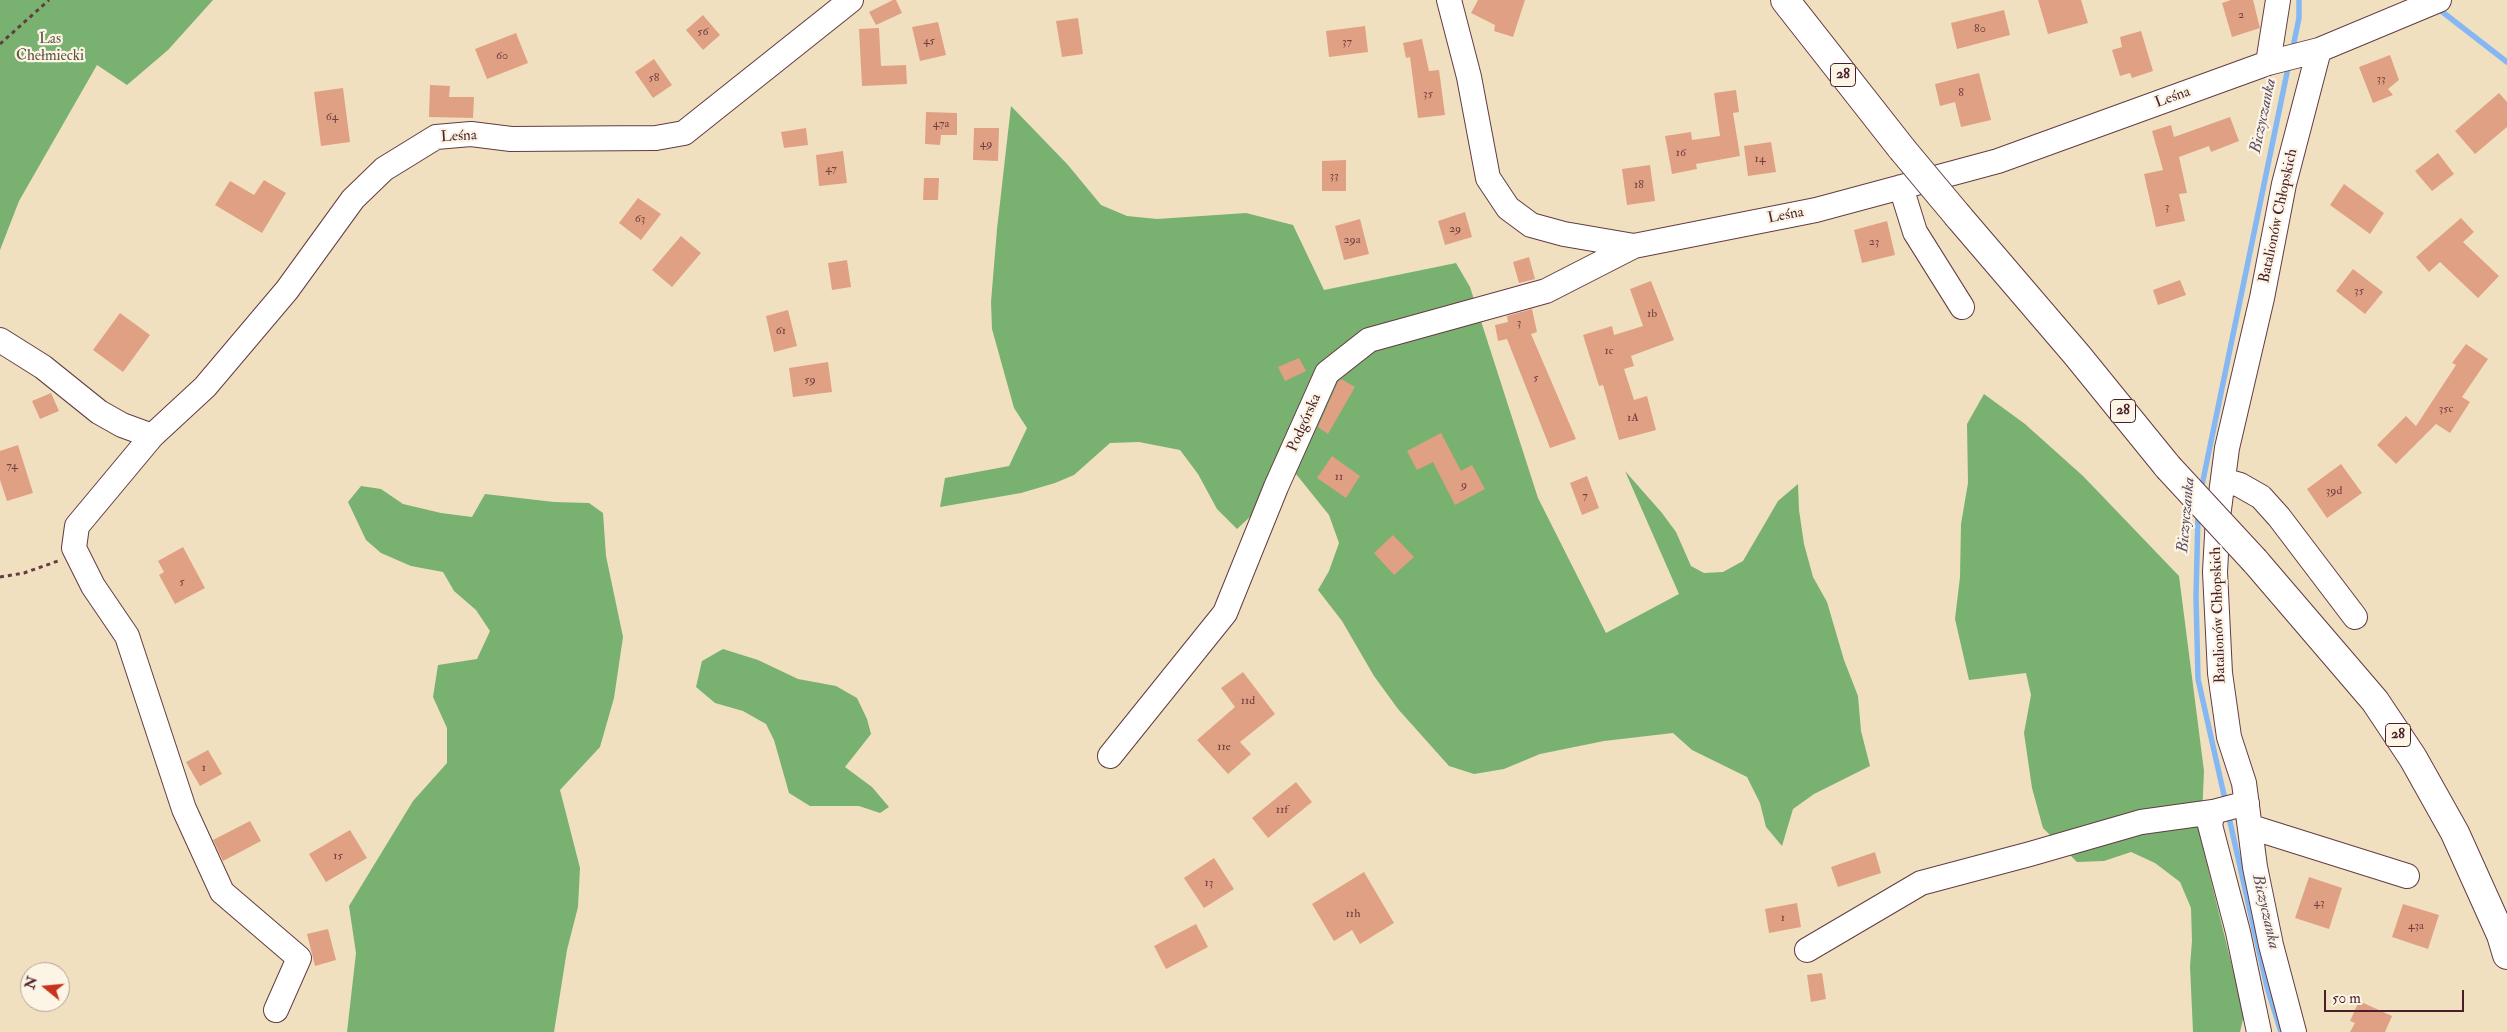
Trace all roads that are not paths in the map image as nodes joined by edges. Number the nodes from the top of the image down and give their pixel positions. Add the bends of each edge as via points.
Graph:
1 (851, 0) edge
2 (1449, 0) edge
3 (1784, 0) edge
4 (2278, 0) edge
5 (2430, 4) edge
6 (2314, 52) junction
7 (2268, 63) junction
8 (1901, 187) junction
9 (1634, 246) junction
10 (1962, 307) dead end
11 (0, 340) edge
12 (152, 436) junction
13 (2223, 480) junction
14 (2356, 617) dead end
15 (1110, 756) dead end
16 (2244, 804) junction
17 (2214, 812) junction
18 (2251, 827) junction
19 (2407, 876) dead end
20 (1807, 950) dead end
21 (2507, 954) edge
22 (276, 1010) dead end
23 (2259, 1032) edge
24 (2294, 1032) edge

1 - 12 street, Leśna via 684,133 656,138 511,139 471,134 436,137 384,169 353,199 288,290 205,387
2 - 9 street, Leśna via 1469,77 1488,178 1508,208 1531,225
3 - 21 main road, 28, bridge via 1902,149 2168,467 2255,561 2369,694 2413,758 2455,834
4 - 7 street
5 - 6 street
6 - 7 street
6 - 13 street, Batalionów Chłopskich via 2227,448
7 - 8 street, Leśna via 1998,161
8 - 9 street, Leśna via 1816,210
8 - 10 street via 1915,232
9 - 15 street, Podgórska via 1546,291 1368,340 1327,374 1276,487 1226,613
11 - 12 street via 43,367 99,412
12 - 22 street, Leśna via 77,526 74,548 93,586 126,636 184,809 222,892 299,958
13 - 14 street via 2261,497
13 - 16 street, Batalionów Chłopskich via 2215,572 2220,673 2229,737 2244,783
16 - 17 street
16 - 18 street, Batalionów Chłopskich
17 - 20 street via 2141,822 1921,883
17 - 23 street via 2210,825
18 - 19 street
18 - 24 street, Batalionów Chłopskich via 2255,867 2271,945

